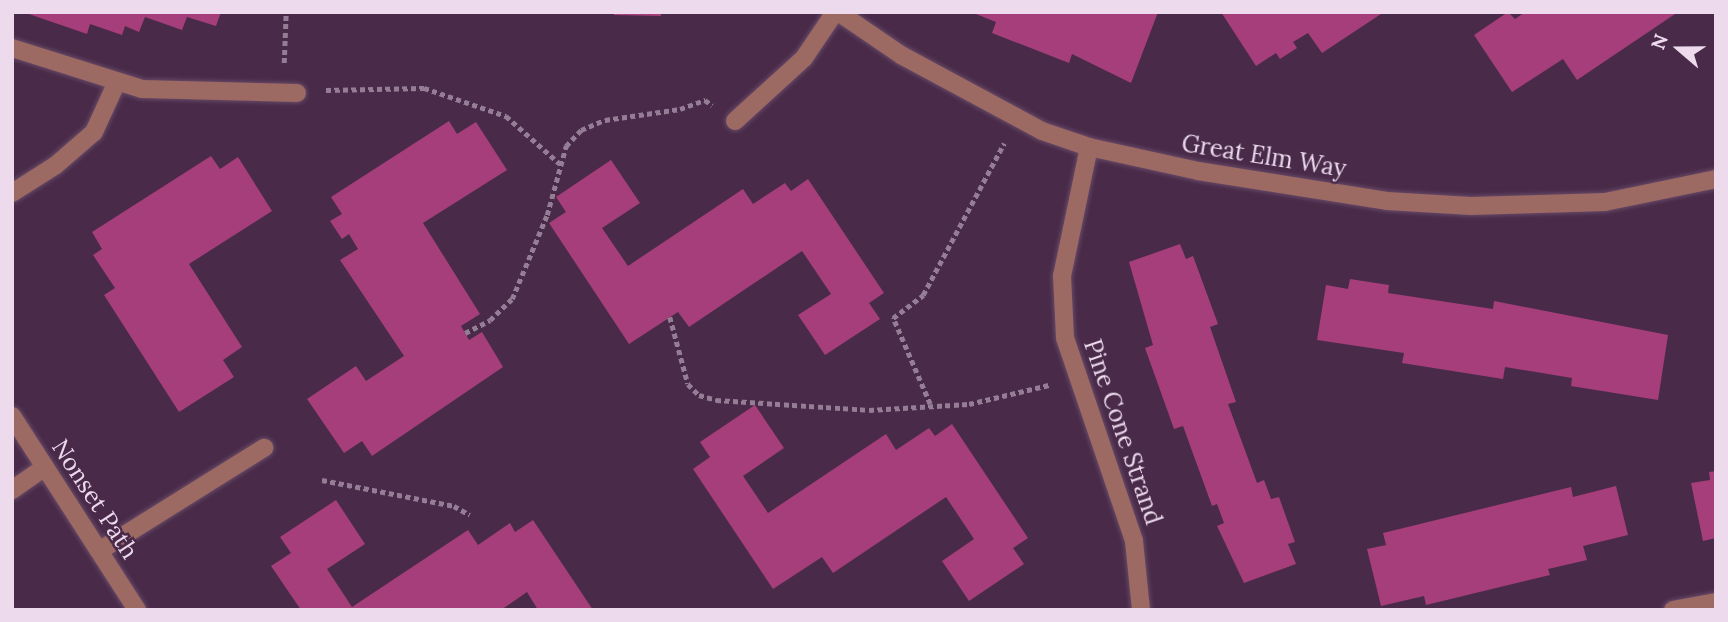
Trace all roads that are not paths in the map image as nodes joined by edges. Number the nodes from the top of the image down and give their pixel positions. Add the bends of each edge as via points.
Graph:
1 (837, 12) edge
2 (12, 48) edge
3 (116, 84) junction
4 (297, 93) road end
5 (735, 121) road end
6 (1089, 148) junction
7 (1716, 179) edge
8 (12, 193) edge
9 (12, 415) edge
10 (264, 448) dead end
11 (46, 467) junction
12 (12, 490) edge
13 (100, 551) junction
14 (1716, 602) edge
15 (137, 610) edge
16 (1141, 610) edge
17 (1673, 610) edge

1 - 5 street via 804,58
1 - 6 street, Great Elm Way via 901,55 1016,117
2 - 3 street
3 - 4 street via 173,91
3 - 8 street via 94,132 56,165
6 - 7 street, Great Elm Way via 1258,182 1427,205 1605,202
6 - 16 street, Pine Cone Strand via 1062,276 1065,338 1134,541
9 - 11 street, Nonset Path
10 - 13 street
11 - 12 street
11 - 13 street, Nonset Path
13 - 15 street, Nonset Path
14 - 17 street

